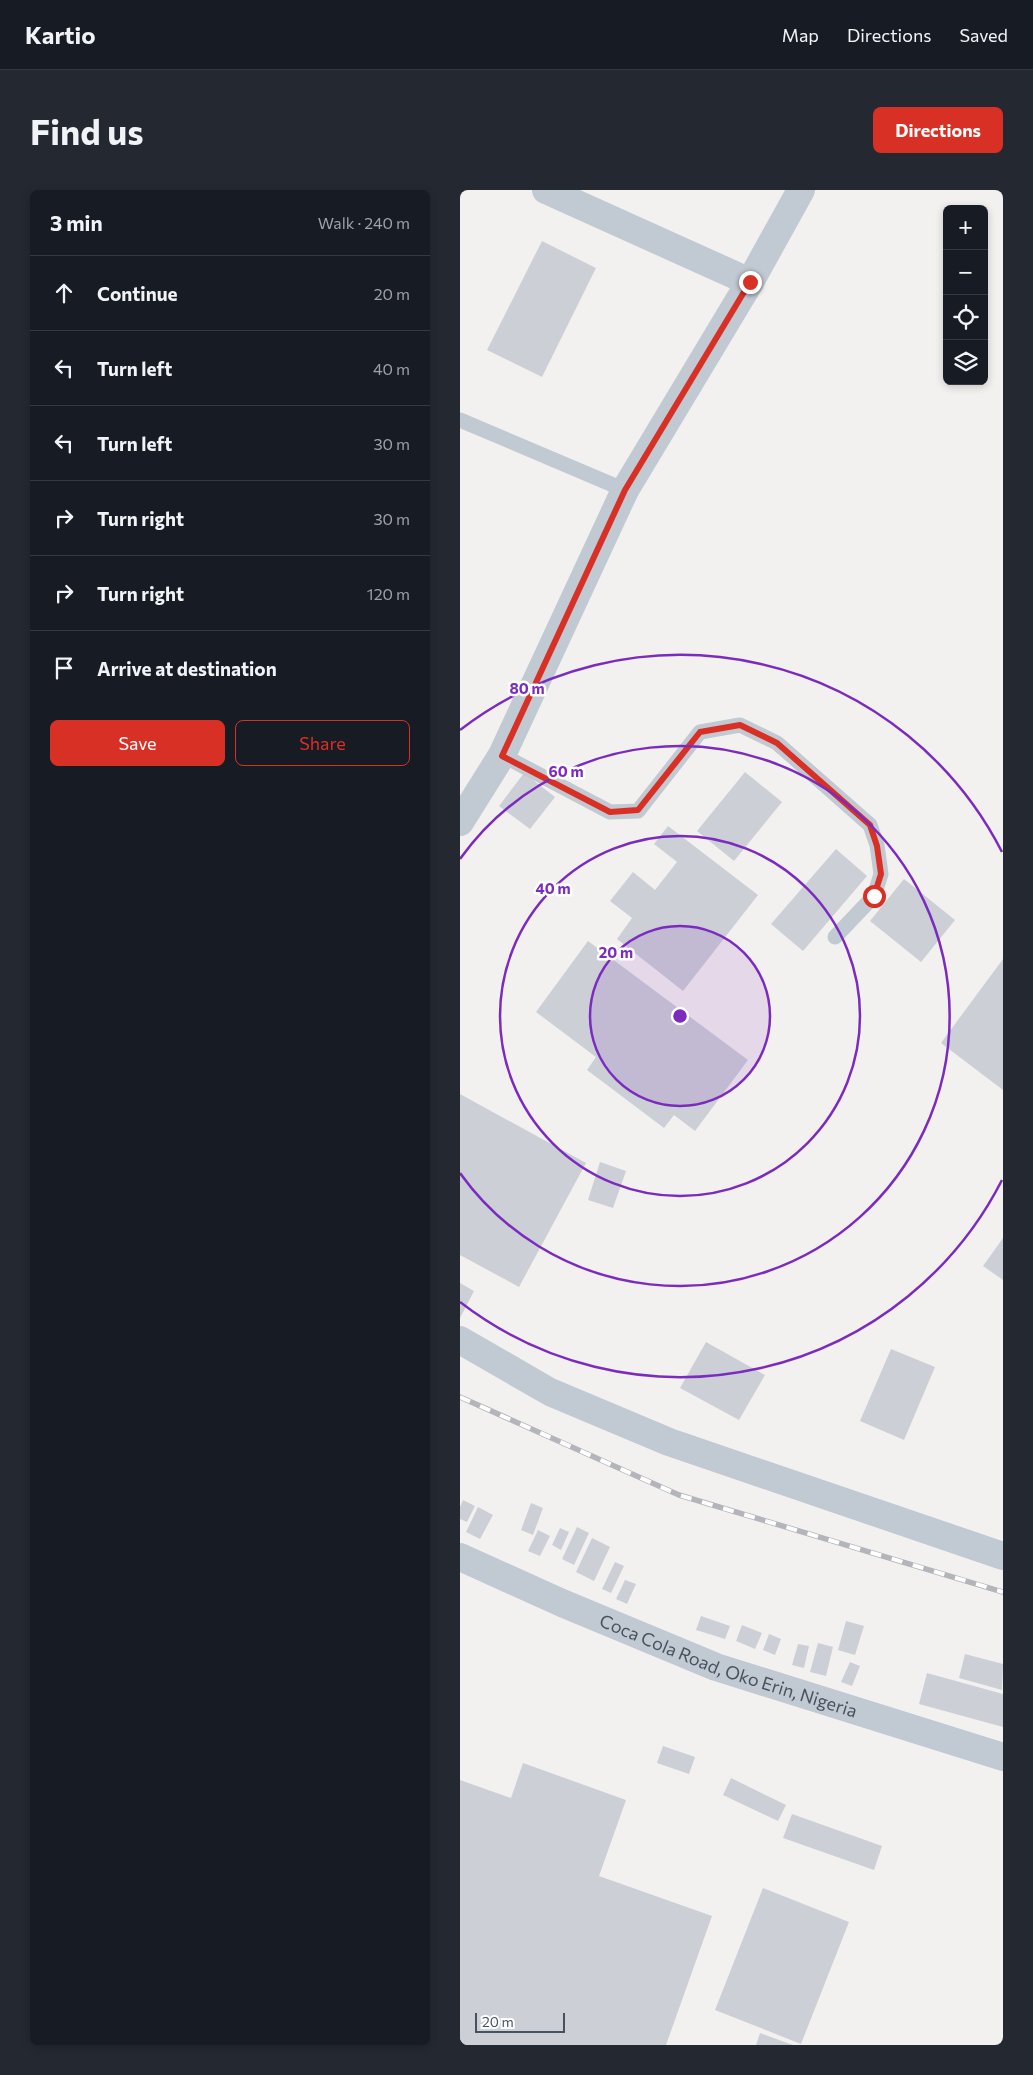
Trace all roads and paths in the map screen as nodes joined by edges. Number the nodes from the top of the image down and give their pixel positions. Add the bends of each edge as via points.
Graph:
1 (546, 190) edge
2 (801, 190) edge
3 (750, 282) junction
4 (460, 420) edge
5 (625, 490) junction
6 (502, 756) junction
7 (460, 822) edge
8 (835, 937) dead end
9 (460, 1340) edge
10 (1003, 1556) edge
11 (460, 1557) edge
12 (1003, 1757) edge

1 - 3 street
2 - 3 street
3 - 5 street
4 - 5 lane
5 - 6 street
6 - 7 street
6 - 8 lane via 610,812 638,810 700,732 740,725 777,743 870,825 877,846 881,874 874,896
9 - 10 street via 550,1392 669,1442
11 - 12 street, Coca Cola Road, Oko Erin, Nigeria via 716,1667

